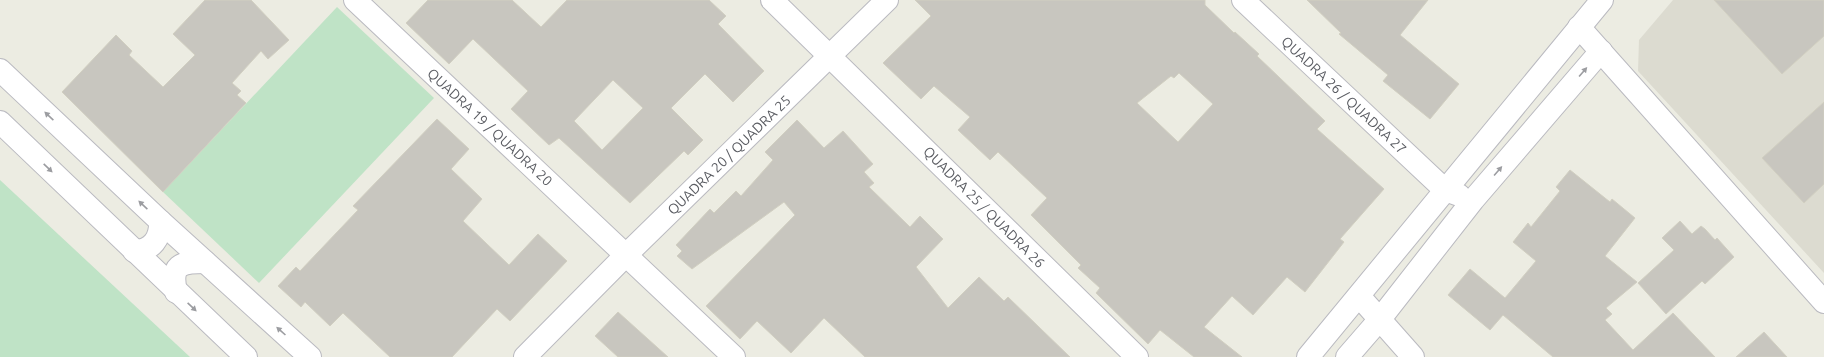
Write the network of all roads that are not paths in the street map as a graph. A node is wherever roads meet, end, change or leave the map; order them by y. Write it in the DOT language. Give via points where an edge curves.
graph roads {
  1 [pos="354,0"];
  2 [pos="772,0"];
  3 [pos="887,0"];
  4 [pos="1243,0"];
  5 [pos="1602,0"];
  6 [pos="1579,27"];
  7 [pos="1601,51"];
  8 [pos="831,56"];
  9 [pos="0,70"];
  10 [pos="0,122"];
  11 [pos="1445,190"];
  12 [pos="1473,200"];
  13 [pos="160,221"];
  14 [pos="134,251"];
  15 [pos="626,255"];
  16 [pos="205,262"];
  17 [pos="176,292"];
  18 [pos="1358,296"];
  19 [pos="1824,302"];
  20 [pos="1380,319"];
  21 [pos="246,357"];
  22 [pos="310,357"];
  23 [pos="525,357"];
  24 [pos="734,357"];
  25 [pos="1136,357"];
  26 [pos="1308,357"];
  27 [pos="1347,357"];
  28 [pos="1413,357"];
  1 -- 15 [label="street, QUADRA 19 / QUADRA 20"];
  2 -- 8 [label="street, QUADRA 25 / QUADRA 26"];
  3 -- 8 [label="street, QUADRA 20 / QUADRA 25"];
  4 -- 11 [label="street, QUADRA 26 / QUADRA 27"];
  5 -- 6 [label="street"];
  6 -- 7 [label="street"];
  6 -- 11 [label="street"];
  12 -- 7 [label="street, one-way"];
  7 -- 19 [label="street"];
  8 -- 15 [label="street, QUADRA 20 / QUADRA 25"];
  8 -- 25 [label="street, QUADRA 25 / QUADRA 26"];
  13 -- 9 [label="street, one-way"];
  10 -- 14 [label="street, one-way"];
  11 -- 12 [label="street"];
  11 -- 18 [label="street"];
  12 -- 20 [label="street"];
  13 -- 14 [label="street" via="159,234 154,244 144,250"];
  13 -- 16 [label="street"];
  14 -- 17 [label="street"];
  15 -- 23 [label="street, QUADRA 20 / QUADRA 25"];
  15 -- 24 [label="street, QUADRA 19 / QUADRA 20"];
  16 -- 17 [label="street" via="184,263 178,267 173,278"];
  22 -- 16 [label="street, one-way"];
  17 -- 21 [label="street, one-way"];
  18 -- 20 [label="street"];
  18 -- 26 [label="street"];
  20 -- 27 [label="street"];
  20 -- 28 [label="street"];
}
